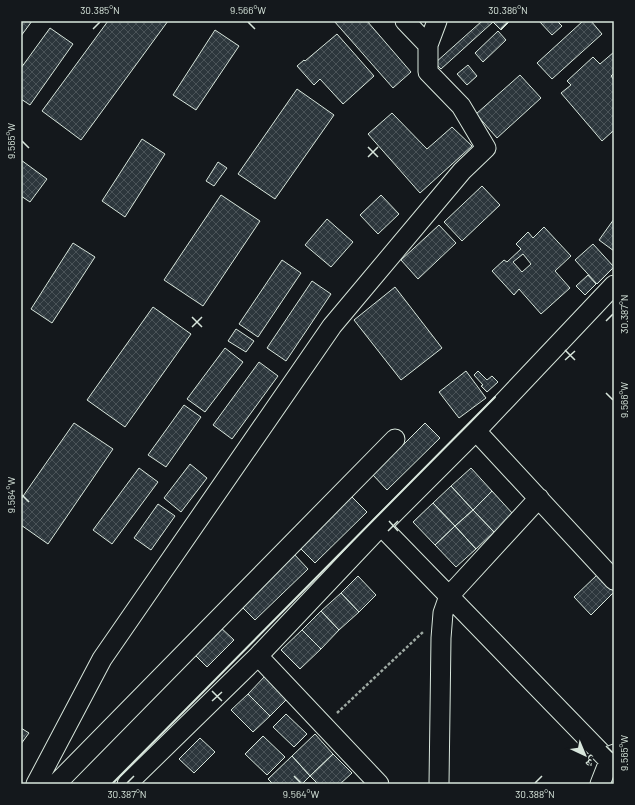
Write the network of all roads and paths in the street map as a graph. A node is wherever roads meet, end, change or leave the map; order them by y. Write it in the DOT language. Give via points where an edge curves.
graph roads {
  1 [pos="405,21"];
  2 [pos="437,21"];
  3 [pos="428,45"];
  4 [pos="614,285"];
  5 [pos="476,431"];
  6 [pos="395,439"];
  7 [pos="539,498"];
  8 [pos="381,526"];
  9 [pos="614,580"];
  10 [pos="446,605"];
  11 [pos="258,656"];
  12 [pos="324,726"];
  13 [pos="612,760"];
  14 [pos="36,784"];
  15 [pos="56,784"];
  16 [pos="127,784"];
  17 [pos="379,784"];
  18 [pos="439,784"];
  19 [pos="600,784"];
  1 -- 3 [label="street"];
  2 -- 3 [label="street"];
  3 -- 14 [label="street" via="428,72 461,106 486,148 462,171 332,326 102,659"];
  4 -- 5 [label="street"];
  5 -- 7 [label="street"];
  5 -- 8 [label="street"];
  6 -- 15 [label="street"];
  7 -- 9 [label="street"];
  7 -- 10 [label="street"];
  8 -- 10 [label="street"];
  8 -- 11 [label="street"];
  10 -- 12 [label="path"];
  10 -- 13 [label="street"];
  10 -- 18 [label="street" via="441,638"];
  11 -- 12 [label="street"];
  11 -- 16 [label="street"];
  12 -- 17 [label="street"];
  13 -- 19 [label="street"];
}
